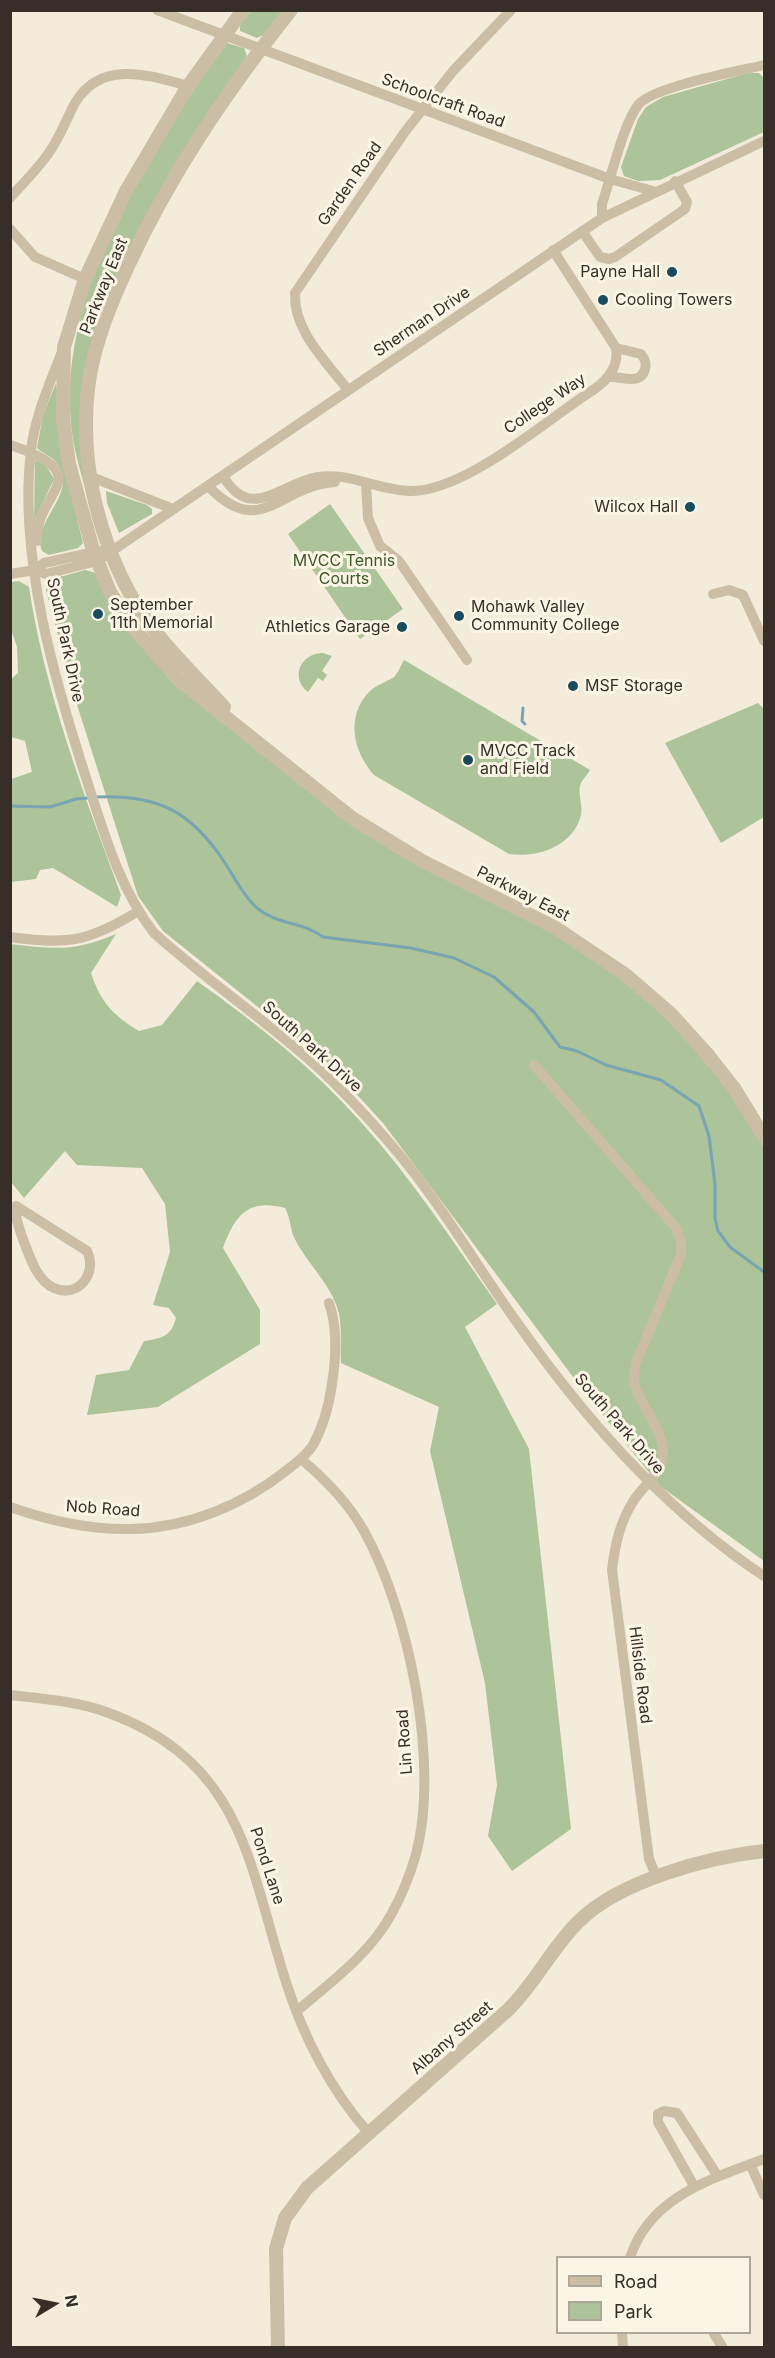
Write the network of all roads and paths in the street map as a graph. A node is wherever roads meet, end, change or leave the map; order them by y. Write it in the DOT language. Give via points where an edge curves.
graph roads {
  1 [pos="156,10"];
  2 [pos="243,10"];
  3 [pos="291,10"];
  4 [pos="511,10"];
  5 [pos="223,36"];
  6 [pos="261,48"];
  7 [pos="765,65"];
  8 [pos="188,86"];
  9 [pos="423,109"];
  10 [pos="765,141"];
  11 [pos="610,179"];
  12 [pos="675,181"];
  13 [pos="653,191"];
  14 [pos="10,198"];
  15 [pos="602,218"];
  16 [pos="10,229"];
  17 [pos="582,231"];
  18 [pos="553,250"];
  19 [pos="85,279"];
  20 [pos="64,347"];
  21 [pos="616,348"];
  22 [pos="609,377"];
  23 [pos="348,390"];
  24 [pos="10,445"];
  25 [pos="31,452"];
  26 [pos="89,476"];
  27 [pos="223,476"];
  28 [pos="363,483"];
  29 [pos="208,486"];
  30 [pos="173,509"];
  31 [pos="110,551"];
  32 [pos="95,556"];
  33 [pos="35,565"];
  34 [pos="10,574"];
  35 [pos="714,594"];
  36 [pos="765,641"];
  37 [pos="467,660"];
  38 [pos="231,719"];
  39 [pos="137,912"];
  40 [pos="10,937"];
  41 [pos="534,1065"];
  42 [pos="765,1137"];
  43 [pos="13,1202"];
  44 [pos="329,1303"];
  45 [pos="301,1459"];
  46 [pos="648,1482"];
  47 [pos="10,1507"];
  48 [pos="765,1576"];
  49 [pos="10,1695"];
  50 [pos="765,1851"];
  51 [pos="657,1878"];
  52 [pos="297,2011"];
  53 [pos="368,2132"];
  54 [pos="765,2159"];
  55 [pos="750,2164"];
  56 [pos="717,2175"];
  57 [pos="694,2186"];
  58 [pos="765,2195"];
  59 [pos="631,2256"];
  60 [pos="714,2334"];
  61 [pos="279,2348"];
  62 [pos="723,2348"];
  1 -- 5 [label="street, Schoolcraft Road"];
  2 -- 5 [label="street, Parkway East"];
  3 -- 6 [label="street, Parkway East"];
  4 -- 9 [label="street, Garden Road"];
  5 -- 6 [label="street, Schoolcraft Road"];
  5 -- 8 [label="street, Parkway East"];
  6 -- 9 [label="street, Schoolcraft Road"];
  6 -- 26 [label="street, Parkway East" via="175,175 110,307 88,383"];
  7 -- 11 [label="street" via="661,92 643,101 630,122"];
  8 -- 14 [label="street" via="127,72 99,80 76,101 48,155"];
  8 -- 19 [label="street, Parkway East" via="126,191"];
  9 -- 11 [label="street, Schoolcraft Road"];
  9 -- 23 [label="street, Garden Road" via="295,293 298,319"];
  10 -- 12 [label="street, Sherman Drive"];
  11 -- 13 [label="street, Schoolcraft Road"];
  11 -- 15 [label="street"];
  12 -- 13 [label="street, Sherman Drive"];
  12 -- 17 [label="street" via="687,202 685,209 615,257 600,257"];
  13 -- 15 [label="street, Sherman Drive"];
  15 -- 17 [label="street, Sherman Drive"];
  16 -- 19 [label="street" via="35,257"];
  17 -- 18 [label="street, Sherman Drive"];
  18 -- 21 [label="street"];
  18 -- 23 [label="street, Sherman Drive"];
  19 -- 20 [label="street, Parkway East"];
  20 -- 25 [label="street, Parkway East" via="40,408"];
  20 -- 32 [label="street, Parkway East" via="63,419 67,453"];
  21 -- 22 [label="street, College Way"];
  21 -- 22 [label="street" via="642,354 645,370 633,380"];
  22 -- 28 [label="street, College Way" via="454,482 409,491"];
  23 -- 27 [label="street, Sherman Drive"];
  24 -- 25 [label="street"];
  25 -- 33 [label="street, South Park Drive" via="29,501"];
  25 -- 33 [label="street" via="51,464 58,477 38,527"];
  26 -- 30 [label="street"];
  26 -- 31 [label="street, Parkway East"];
  27 -- 28 [label="street, College Way" via="232,492 249,499 315,478 347,477"];
  27 -- 29 [label="street, Sherman Drive"];
  28 -- 29 [label="street, College Way" via="324,484 249,511 230,506"];
  28 -- 37 [label="street" via="368,518 380,546 399,561"];
  29 -- 30 [label="street, Sherman Drive"];
  30 -- 31 [label="street, Sherman Drive"];
  31 -- 32 [label="street, Sherman Drive"];
  31 -- 38 [label="street, Parkway East" via="148,621"];
  32 -- 33 [label="street, Sherman Drive"];
  32 -- 38 [label="street, Parkway East" via="110,592 153,653 178,679"];
  33 -- 34 [label="street, Sherman Drive"];
  33 -- 39 [label="street, South Park Drive" via="56,676 74,741 117,870"];
  35 -- 36 [label="street" via="729,590 743,595"];
  38 -- 42 [label="street, Parkway East" via="305,783 386,841 556,928 626,975 671,1014 708,1055"];
  39 -- 40 [label="street" via="110,929 85,938 59,942"];
  39 -- 46 [label="street, South Park Drive" via="162,941 313,1063 365,1115 434,1201 557,1375"];
  41 -- 46 [label="street, Hillside Road" via="676,1228 681,1241 681,1254 636,1364 634,1380 664,1452 660,1467"];
  43 -- 43 [label="street" via="87,1251 92,1270 87,1279 66,1291 43,1280 31,1261"];
  44 -- 45 [label="street, Nob Road" via="335,1350 330,1396 316,1438"];
  45 -- 47 [label="street, Nob Road" via="242,1500 174,1524 132,1529 76,1526"];
  45 -- 52 [label="street, Lin Road" via="354,1516 386,1578 413,1678 422,1749 422,1801 416,1853 391,1916 357,1957"];
  46 -- 48 [label="street, South Park Drive" via="685,1516"];
  46 -- 51 [label="street, Hillside Road" via="621,1524 612,1569 649,1859"];
  49 -- 52 [label="street, Pond Lane" via="67,1701 108,1712 163,1740 206,1778 226,1806 249,1854"];
  50 -- 51 [label="street, Albany Street" via="704,1860"];
  51 -- 53 [label="street, Albany Street" via="596,1907 577,1923 510,2009"];
  52 -- 53 [label="street, Pond Lane" via="322,2064"];
  53 -- 61 [label="street, Albany Street" via="306,2188 281,2226 276,2249"];
  54 -- 55 [label="street"];
  55 -- 56 [label="street"];
  55 -- 58 [label="street"];
  56 -- 57 [label="street"];
  56 -- 57 [label="street" via="677,2114 664,2111 658,2114 658,2122"];
  57 -- 59 [label="street" via="651,2219"];
  60 -- 62 [label="street"];
}
